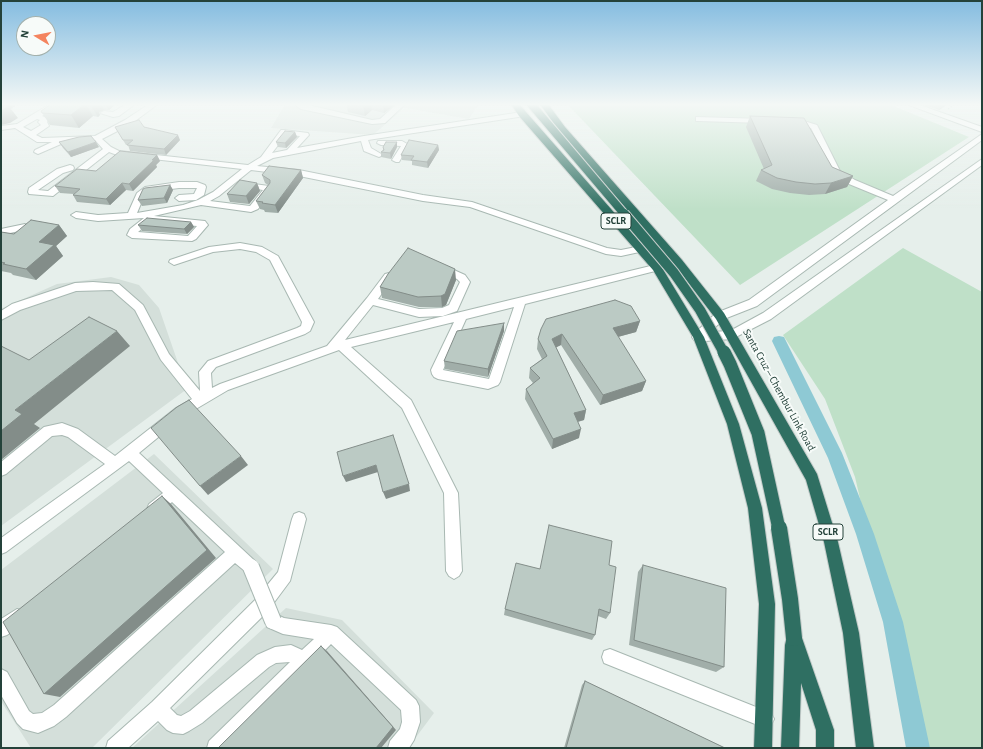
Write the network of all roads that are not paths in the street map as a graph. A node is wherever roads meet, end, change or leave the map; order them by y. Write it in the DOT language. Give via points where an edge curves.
graph roads {
  1 [pos="38,139"];
  2 [pos="64,139"];
  3 [pos="98,139"];
  4 [pos="278,139"];
  5 [pos="302,139"];
  6 [pos="376,139"];
  7 [pos="544,139"];
  8 [pos="561,139"];
  9 [pos="570,139"];
  10 [pos="820,139"];
  11 [pos="978,139"];
  12 [pos="364,141"];
  13 [pos="108,149"];
  14 [pos="38,152"];
  15 [pos="290,152"];
  16 [pos="379,155"];
  17 [pos="264,159"];
  18 [pos="396,160"];
  19 [pos="982,161"];
  20 [pos="250,167"];
  21 [pos="70,168"];
  22 [pos="232,188"];
  23 [pos="202,190"];
  24 [pos="179,198"];
  25 [pos="894,200"];
  26 [pos="201,202"];
  27 [pos="220,205"];
  28 [pos="76,215"];
  29 [pos="131,216"];
  30 [pos="149,217"];
  31 [pos="25,227"];
  32 [pos="1,232"];
  33 [pos="641,249"];
  34 [pos="174,262"];
  35 [pos="678,262"];
  36 [pos="432,264"];
  37 [pos="396,267"];
  38 [pos="657,268"];
  39 [pos="371,301"];
  40 [pos="521,301"];
  41 [pos="419,313"];
  42 [pos="1,316"];
  43 [pos="462,316"];
  44 [pos="720,316"];
  45 [pos="513,324"];
  46 [pos="498,326"];
  47 [pos="412,328"];
  48 [pos="468,332"];
  49 [pos="453,335"];
  50 [pos="732,335"];
  51 [pos="698,337"];
  52 [pos="337,347"];
  53 [pos="204,399"];
  54 [pos="130,453"];
  55 [pos="114,463"];
  56 [pos="1,470"];
  57 [pos="173,494"];
  58 [pos="143,517"];
  59 [pos="299,519"];
  60 [pos="1,547"];
  61 [pos="235,553"];
  62 [pos="454,571"];
  63 [pos="30,607"];
  64 [pos="1,629"];
  65 [pos="331,633"];
  66 [pos="794,638"];
  67 [pos="610,657"];
  68 [pos="304,661"];
  69 [pos="1,678"];
  70 [pos="158,708"];
  71 [pos="765,719"];
  72 [pos="115,748"];
  73 [pos="216,748"];
  74 [pos="397,748"];
  75 [pos="763,748"];
  76 [pos="790,748"];
  77 [pos="825,748"];
  78 [pos="865,748"];
  1 -- 2 [label="street"];
  2 -- 14 [label="street"];
  3 -- 13 [label="street"];
  4 -- 17 [label="street"];
  5 -- 15 [label="street"];
  6 -- 12 [label="street"];
  7 -- 33 [label="highway, SCLR"];
  8 -- 66 [label="highway, bridge" via="674,273 700,310 730,364 758,433 777,516"];
  9 -- 35 [label="highway, Santa Cruz – Chembur Link Road / SCLR"];
  10 -- 25 [label="street" via="837,172 852,182"];
  11 -- 25 [label="street"];
  12 -- 15 [label="street"];
  12 -- 16 [label="street" via="367,149"];
  12 -- 18 [label="street" via="404,144"];
  13 -- 20 [label="street" via="117,153"];
  13 -- 21 [label="street" via="50,194 32,192 60,170"];
  15 -- 17 [label="street"];
  17 -- 20 [label="street"];
  19 -- 50 [label="street" via="767,316"];
  20 -- 22 [label="street"];
  20 -- 33 [label="street" via="299,173 423,198 472,205 606,251 621,253"];
  22 -- 23 [label="street"];
  22 -- 26 [label="street"];
  22 -- 27 [label="street"];
  22 -- 27 [label="street" via="268,190 251,209"];
  23 -- 24 [label="street" via="196,197"];
  23 -- 29 [label="street" via="202,187 197,185 149,188 141,193"];
  25 -- 44 [label="street" via="754,303"];
  26 -- 27 [label="street"];
  26 -- 30 [label="street"];
  28 -- 29 [label="street" via="98,218"];
  29 -- 30 [label="street"];
  30 -- 30 [label="street" via="132,235 188,239 194,237 203,225"];
  31 -- 32 [label="street"];
  33 -- 38 [label="highway, SCLR"];
  34 -- 53 [label="street" via="212,249 240,246 259,249 274,258 308,322 306,328 301,331 212,364 205,372"];
  35 -- 38 [label="street"];
  35 -- 44 [label="highway, Santa Cruz – Chembur Link Road / SCLR"];
  36 -- 41 [label="street" via="461,277 465,282 453,308 443,312"];
  37 -- 39 [label="street"];
  38 -- 40 [label="street"];
  38 -- 51 [label="highway, SCLR"];
  39 -- 41 [label="street"];
  39 -- 52 [label="street"];
  40 -- 43 [label="street"];
  40 -- 45 [label="street"];
  41 -- 47 [label="street"];
  42 -- 53 [label="street" via="16,307 75,287 115,287 139,308 165,357"];
  43 -- 47 [label="street"];
  43 -- 49 [label="street"];
  44 -- 50 [label="highway, Santa Cruz – Chembur Link Road / SCLR"];
  44 -- 51 [label="street"];
  45 -- 46 [label="street"];
  45 -- 49 [label="street" via="494,382 488,384 438,374 437,370"];
  47 -- 52 [label="street"];
  48 -- 49 [label="street"];
  50 -- 51 [label="street"];
  50 -- 78 [label="highway, Santa Cruz – Chembur Link Road / SCLR" via="812,478 831,542 851,633"];
  51 -- 71 [label="highway, SCLR" via="734,424 755,508 767,604"];
  52 -- 53 [label="street" via="224,387"];
  52 -- 62 [label="street" via="407,404 451,493"];
  53 -- 54 [label="street" via="180,412"];
  54 -- 55 [label="street"];
  54 -- 57 [label="street"];
  55 -- 56 [label="street" via="74,433 62,429 48,431"];
  55 -- 60 [label="street"];
  57 -- 58 [label="street"];
  57 -- 61 [label="street"];
  59 -- 70 [label="street" via="285,576 261,606"];
  61 -- 65 [label="street, bridge" via="251,567 273,621 283,626"];
  61 -- 69 [label="street" via="48,720 38,724 30,723 22,717"];
  63 -- 64 [label="street"];
  65 -- 68 [label="street"];
  65 -- 74 [label="street" via="410,706 411,722 408,734"];
  66 -- 76 [label="highway"];
  66 -- 77 [label="highway" via="825,730"];
  67 -- 71 [label="street"];
  68 -- 70 [label="street" via="291,653 275,655 263,661 183,725 173,724"];
  68 -- 73 [label="street"];
  70 -- 72 [label="street"];
  71 -- 75 [label="highway, SCLR"];
}
